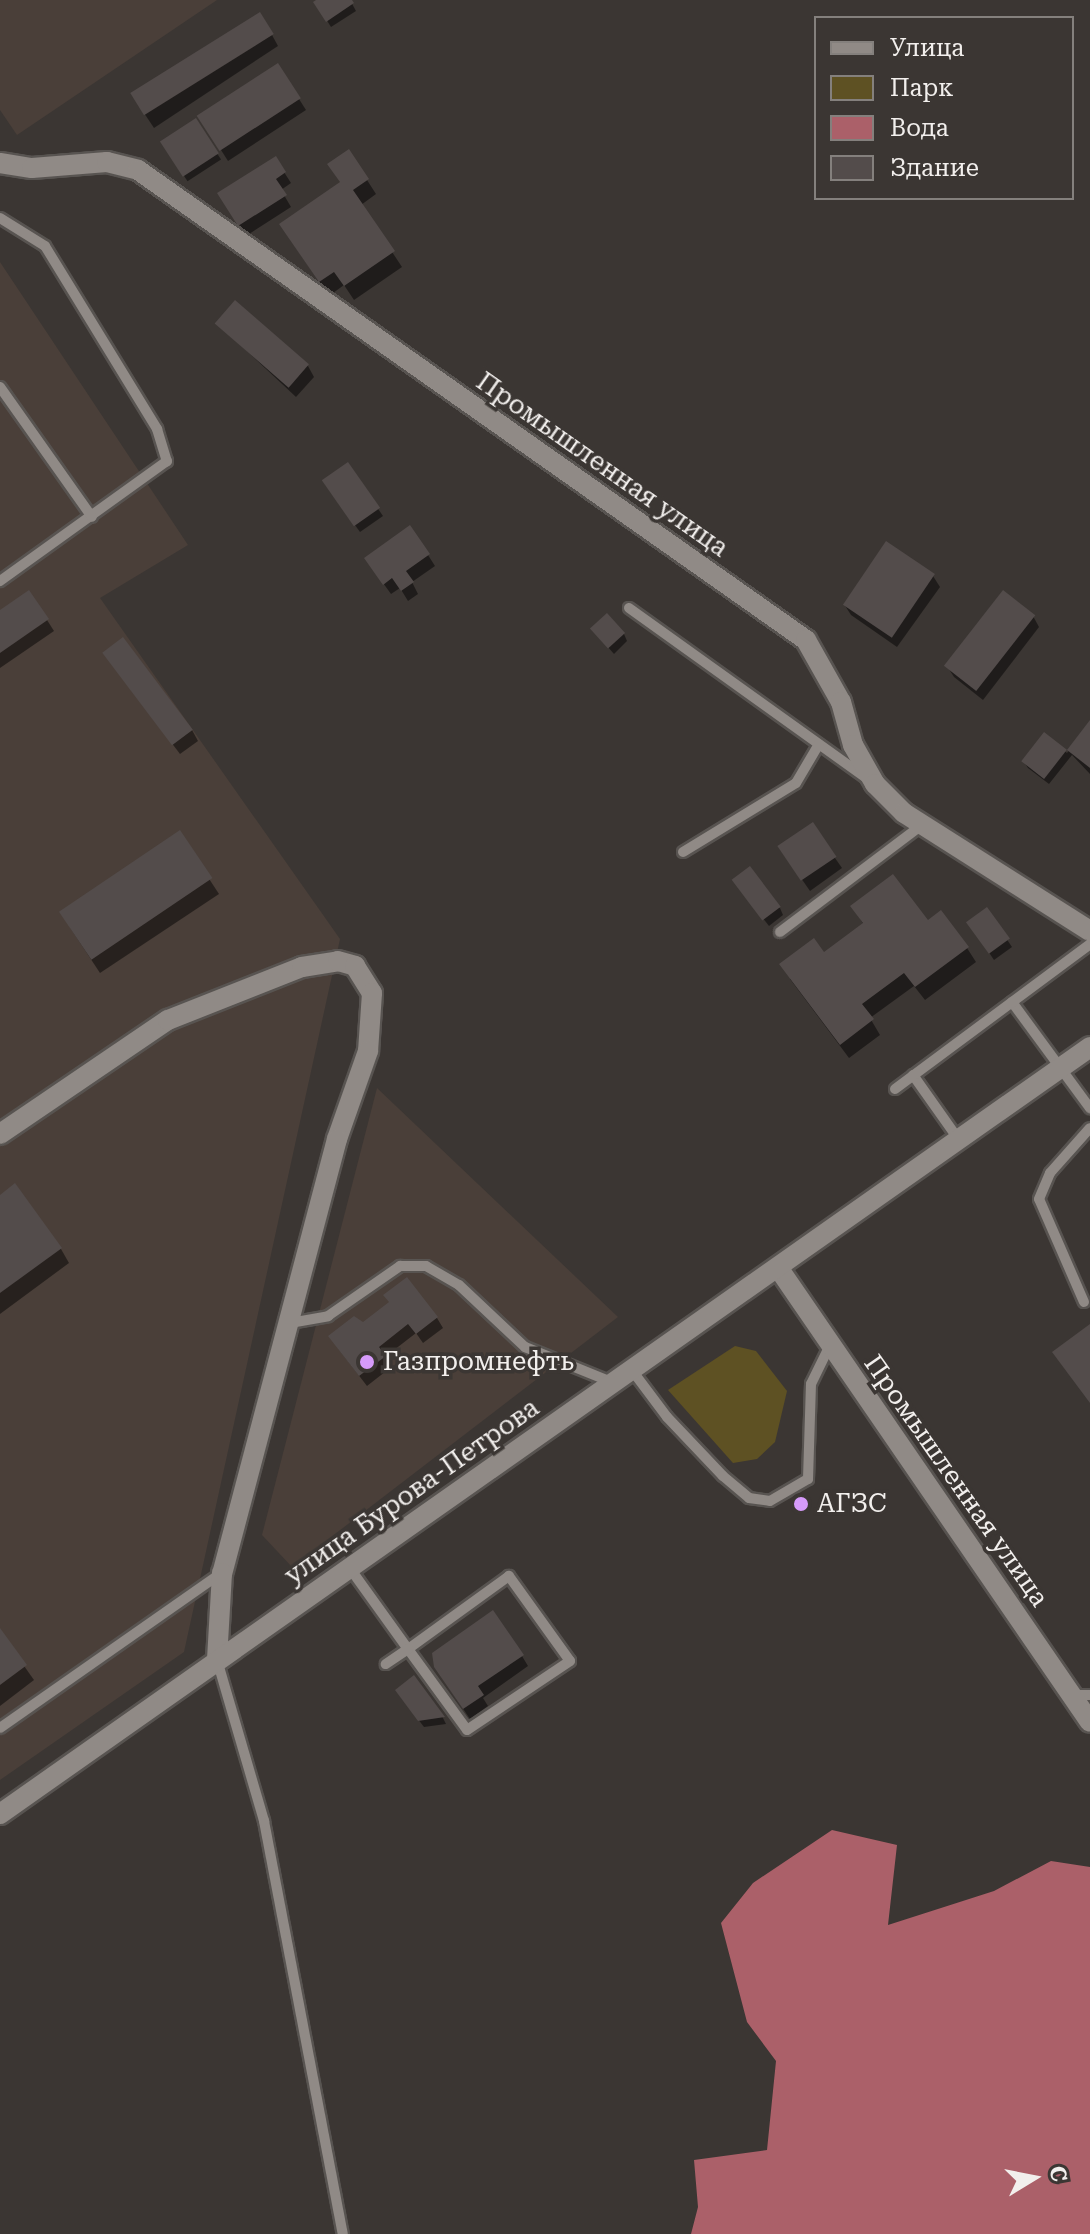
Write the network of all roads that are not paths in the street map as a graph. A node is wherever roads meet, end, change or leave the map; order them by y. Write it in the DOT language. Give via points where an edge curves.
graph roads {
  1 [pos="0,163"];
  2 [pos="0,218"];
  3 [pos="0,387"];
  4 [pos="92,517"];
  5 [pos="0,581"];
  6 [pos="629,608"];
  7 [pos="819,744"];
  8 [pos="875,784"];
  9 [pos="922,825"];
  10 [pos="683,852"];
  11 [pos="1090,931"];
  12 [pos="780,932"];
  13 [pos="1090,944"];
  14 [pos="1012,1002"];
  15 [pos="1090,1047"];
  16 [pos="1062,1067"];
  17 [pos="913,1075"];
  18 [pos="895,1089"];
  19 [pos="1090,1108"];
  20 [pos="1090,1128"];
  21 [pos="0,1134"];
  22 [pos="959,1140"];
  23 [pos="779,1269"];
  24 [pos="1084,1302"];
  25 [pos="290,1323"];
  26 [pos="830,1345"];
  27 [pos="631,1369"];
  28 [pos="613,1383"];
  29 [pos="349,1567"];
  30 [pos="222,1573"];
  31 [pos="408,1649"];
  32 [pos="217,1660"];
  33 [pos="386,1664"];
  34 [pos="1082,1695"];
  35 [pos="1090,1722"];
  36 [pos="0,1728"];
  37 [pos="0,1814"];
  38 [pos="343,2234"];
  1 -- 8 [label="street, Промышленная улица" via="32,168 107,162 138,170 806,640 841,702 853,745"];
  2 -- 4 [label="lane" via="45,246 157,429 167,461"];
  3 -- 4 [label="lane"];
  4 -- 5 [label="lane"];
  6 -- 7 [label="lane"];
  7 -- 8 [label="lane"];
  7 -- 10 [label="lane" via="796,783"];
  8 -- 9 [label="street, Промышленная улица"];
  9 -- 11 [label="street, Промышленная улица"];
  9 -- 12 [label="lane"];
  13 -- 14 [label="lane"];
  14 -- 16 [label="lane"];
  14 -- 17 [label="lane"];
  15 -- 16 [label="street, улица Бурова-Петрова"];
  16 -- 19 [label="lane"];
  16 -- 22 [label="street, улица Бурова-Петрова"];
  17 -- 18 [label="lane"];
  17 -- 22 [label="lane"];
  20 -- 24 [label="lane" via="1050,1173 1039,1199"];
  21 -- 25 [label="street" via="168,1020 302,967 338,961 355,966 372,993 368,1051 337,1139"];
  22 -- 23 [label="street, улица Бурова-Петрова"];
  23 -- 26 [label="street, Промышленная улица"];
  23 -- 27 [label="street, улица Бурова-Петрова"];
  25 -- 28 [label="lane" via="328,1316 400,1266 426,1266 459,1285 525,1347"];
  25 -- 30 [label="street"];
  26 -- 27 [label="lane" via="811,1384 808,1479 770,1501 749,1498 723,1476"];
  26 -- 34 [label="street, Промышленная улица"];
  27 -- 28 [label="street, улица Бурова-Петрова"];
  28 -- 29 [label="street, улица Бурова-Петрова"];
  29 -- 31 [label="lane"];
  29 -- 32 [label="street, улица Бурова-Петрова"];
  30 -- 32 [label="street"];
  30 -- 36 [label="lane"];
  31 -- 31 [label="lane" via="467,1730 570,1661 509,1576"];
  31 -- 33 [label="lane"];
  32 -- 37 [label="street, улица Бурова-Петрова"];
  32 -- 38 [label="lane" via="264,1821"];
  34 -- 35 [label="street, Промышленная улица"];
}
